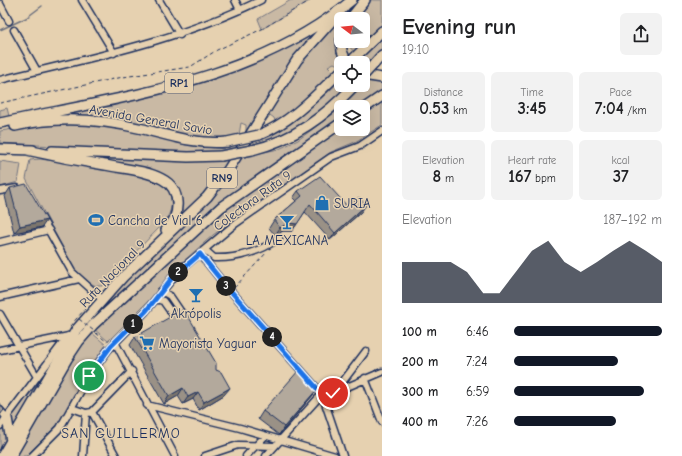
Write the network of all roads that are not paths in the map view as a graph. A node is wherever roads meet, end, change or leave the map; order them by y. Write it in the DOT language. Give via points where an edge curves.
graph roads {
  1 [pos="82,0"];
  2 [pos="159,0"];
  3 [pos="235,0"];
  4 [pos="261,0"];
  5 [pos="352,0"];
  6 [pos="365,0"];
  7 [pos="0,4"];
  8 [pos="345,6"];
  9 [pos="240,10"];
  10 [pos="356,12"];
  11 [pos="9,21"];
  12 [pos="14,30"];
  13 [pos="382,31"];
  14 [pos="180,35"];
  15 [pos="114,53"];
  16 [pos="382,55"];
  17 [pos="356,56"];
  18 [pos="370,68"];
  19 [pos="37,71"];
  20 [pos="370,77"];
  21 [pos="334,78"];
  22 [pos="382,78"];
  23 [pos="0,80"];
  24 [pos="348,92"];
  25 [pos="381,98"];
  26 [pos="370,105"];
  27 [pos="0,123"];
  28 [pos="334,128"];
  29 [pos="0,129"];
  30 [pos="382,131"];
  31 [pos="0,149"];
  32 [pos="27,150"];
  33 [pos="24,186"];
  34 [pos="0,191"];
  35 [pos="38,211"];
  36 [pos="49,230"];
  37 [pos="280,238"];
  38 [pos="0,242"];
  39 [pos="202,252"];
  40 [pos="123,277"];
  41 [pos="79,279"];
  42 [pos="162,292"];
  43 [pos="0,297"];
  44 [pos="156,299"];
  45 [pos="103,300"];
  46 [pos="0,314"];
  47 [pos="173,316"];
  48 [pos="189,326"];
  49 [pos="72,327"];
  50 [pos="69,336"];
  51 [pos="115,342"];
  52 [pos="19,346"];
  53 [pos="0,350"];
  54 [pos="366,351"];
  55 [pos="132,371"];
  56 [pos="382,372"];
  57 [pos="37,377"];
  58 [pos="365,378"];
  59 [pos="322,394"];
  60 [pos="147,405"];
  61 [pos="72,408"];
  62 [pos="0,410"];
  63 [pos="92,412"];
  64 [pos="86,413"];
  65 [pos="6,418"];
  66 [pos="382,422"];
  67 [pos="0,426"];
  68 [pos="265,436"];
  69 [pos="11,441"];
  70 [pos="281,441"];
  71 [pos="257,444"];
  72 [pos="275,446"];
  73 [pos="2,456"];
  74 [pos="11,456"];
  75 [pos="32,456"];
  76 [pos="83,456"];
  77 [pos="116,456"];
  78 [pos="175,456"];
  79 [pos="205,456"];
  80 [pos="246,456"];
  81 [pos="266,456"];
  82 [pos="335,456"];
  83 [pos="343,456"];
  1 -- 15 [label="street"];
  2 -- 14 [label="street"];
  3 -- 9 [label="street"];
  4 -- 9 [label="street"];
  5 -- 8 [label="highway, RN9"];
  6 -- 10 [label="highway"];
  7 -- 11 [label="street"];
  8 -- 27 [label="highway, RP1" via="280,46 210,75 76,108"];
  8 -- 40 [label="highway, Ruta Nacional 9 / RN9" via="298,60 219,182 193,212"];
  9 -- 14 [label="street"];
  12 -- 19 [label="street"];
  13 -- 17 [label="highway"];
  14 -- 15 [label="street"];
  15 -- 19 [label="street"];
  16 -- 18 [label="highway, bridge"];
  19 -- 23 [label="street"];
  20 -- 22 [label="highway"];
  21 -- 29 [label="highway, Avenida General Savio, bridge" via="276,127 259,135 227,142 209,143 181,139 97,121 52,121"];
  24 -- 32 [label="highway, bridge" via="334,107 312,124 282,140 252,150 221,156 188,157"];
  25 -- 26 [label="highway"];
  28 -- 74 [label="highway, Ruta Nacional 9 / RN9" via="221,207 93,325 67,359"];
  30 -- 39 [label="street, Colectora Ruta 9" via="360,146 331,157 236,224"];
  31 -- 32 [label="highway"];
  32 -- 40 [label="highway" via="140,172 162,179 171,186 178,206 173,223 136,260"];
  33 -- 34 [label="street"];
  35 -- 36 [label="street"];
  36 -- 38 [label="street"];
  36 -- 41 [label="street" via="69,267"];
  37 -- 39 [label="street" via="267,247 235,256 214,258"];
  39 -- 42 [label="street, Colectora Ruta 9" via="180,270"];
  39 -- 59 [label="street" via="231,291"];
  40 -- 45 [label="highway, Ruta Nacional 9 / RN9"];
  41 -- 43 [label="street"];
  41 -- 45 [label="street"];
  42 -- 44 [label="street, Colectora Ruta 9"];
  42 -- 48 [label="street" via="170,296 180,308"];
  44 -- 47 [label="street" via="163,301"];
  44 -- 51 [label="street, Colectora Ruta 9"];
  45 -- 49 [label="highway, Ruta Nacional 9 / RN9"];
  46 -- 52 [label="street"];
  49 -- 50 [label="street"];
  49 -- 69 [label="highway, Ruta Nacional 9 / RN9"];
  50 -- 52 [label="street"];
  50 -- 57 [label="street"];
  51 -- 55 [label="street"];
  51 -- 61 [label="street, Colectora Ruta 9" via="96,365"];
  52 -- 53 [label="street"];
  52 -- 57 [label="street"];
  54 -- 59 [label="street" via="344,380"];
  55 -- 60 [label="street"];
  55 -- 63 [label="street"];
  56 -- 58 [label="street"];
  57 -- 65 [label="street"];
  58 -- 59 [label="street" via="333,393"];
  58 -- 66 [label="street"];
  59 -- 70 [label="street"];
  59 -- 83 [label="street"];
  60 -- 68 [label="street"];
  60 -- 78 [label="street"];
  61 -- 64 [label="street"];
  61 -- 75 [label="street, Colectora Ruta 9" via="60,428"];
  62 -- 65 [label="street"];
  63 -- 64 [label="street"];
  63 -- 77 [label="street"];
  64 -- 76 [label="street"];
  65 -- 67 [label="street"];
  65 -- 69 [label="highway"];
  68 -- 70 [label="street"];
  68 -- 71 [label="street"];
  69 -- 73 [label="highway, Ruta Nacional 9 / RN9"];
  70 -- 72 [label="street"];
  70 -- 82 [label="street"];
  71 -- 72 [label="street"];
  71 -- 79 [label="street" via="238,445"];
  71 -- 80 [label="street"];
  72 -- 81 [label="street"];
}
